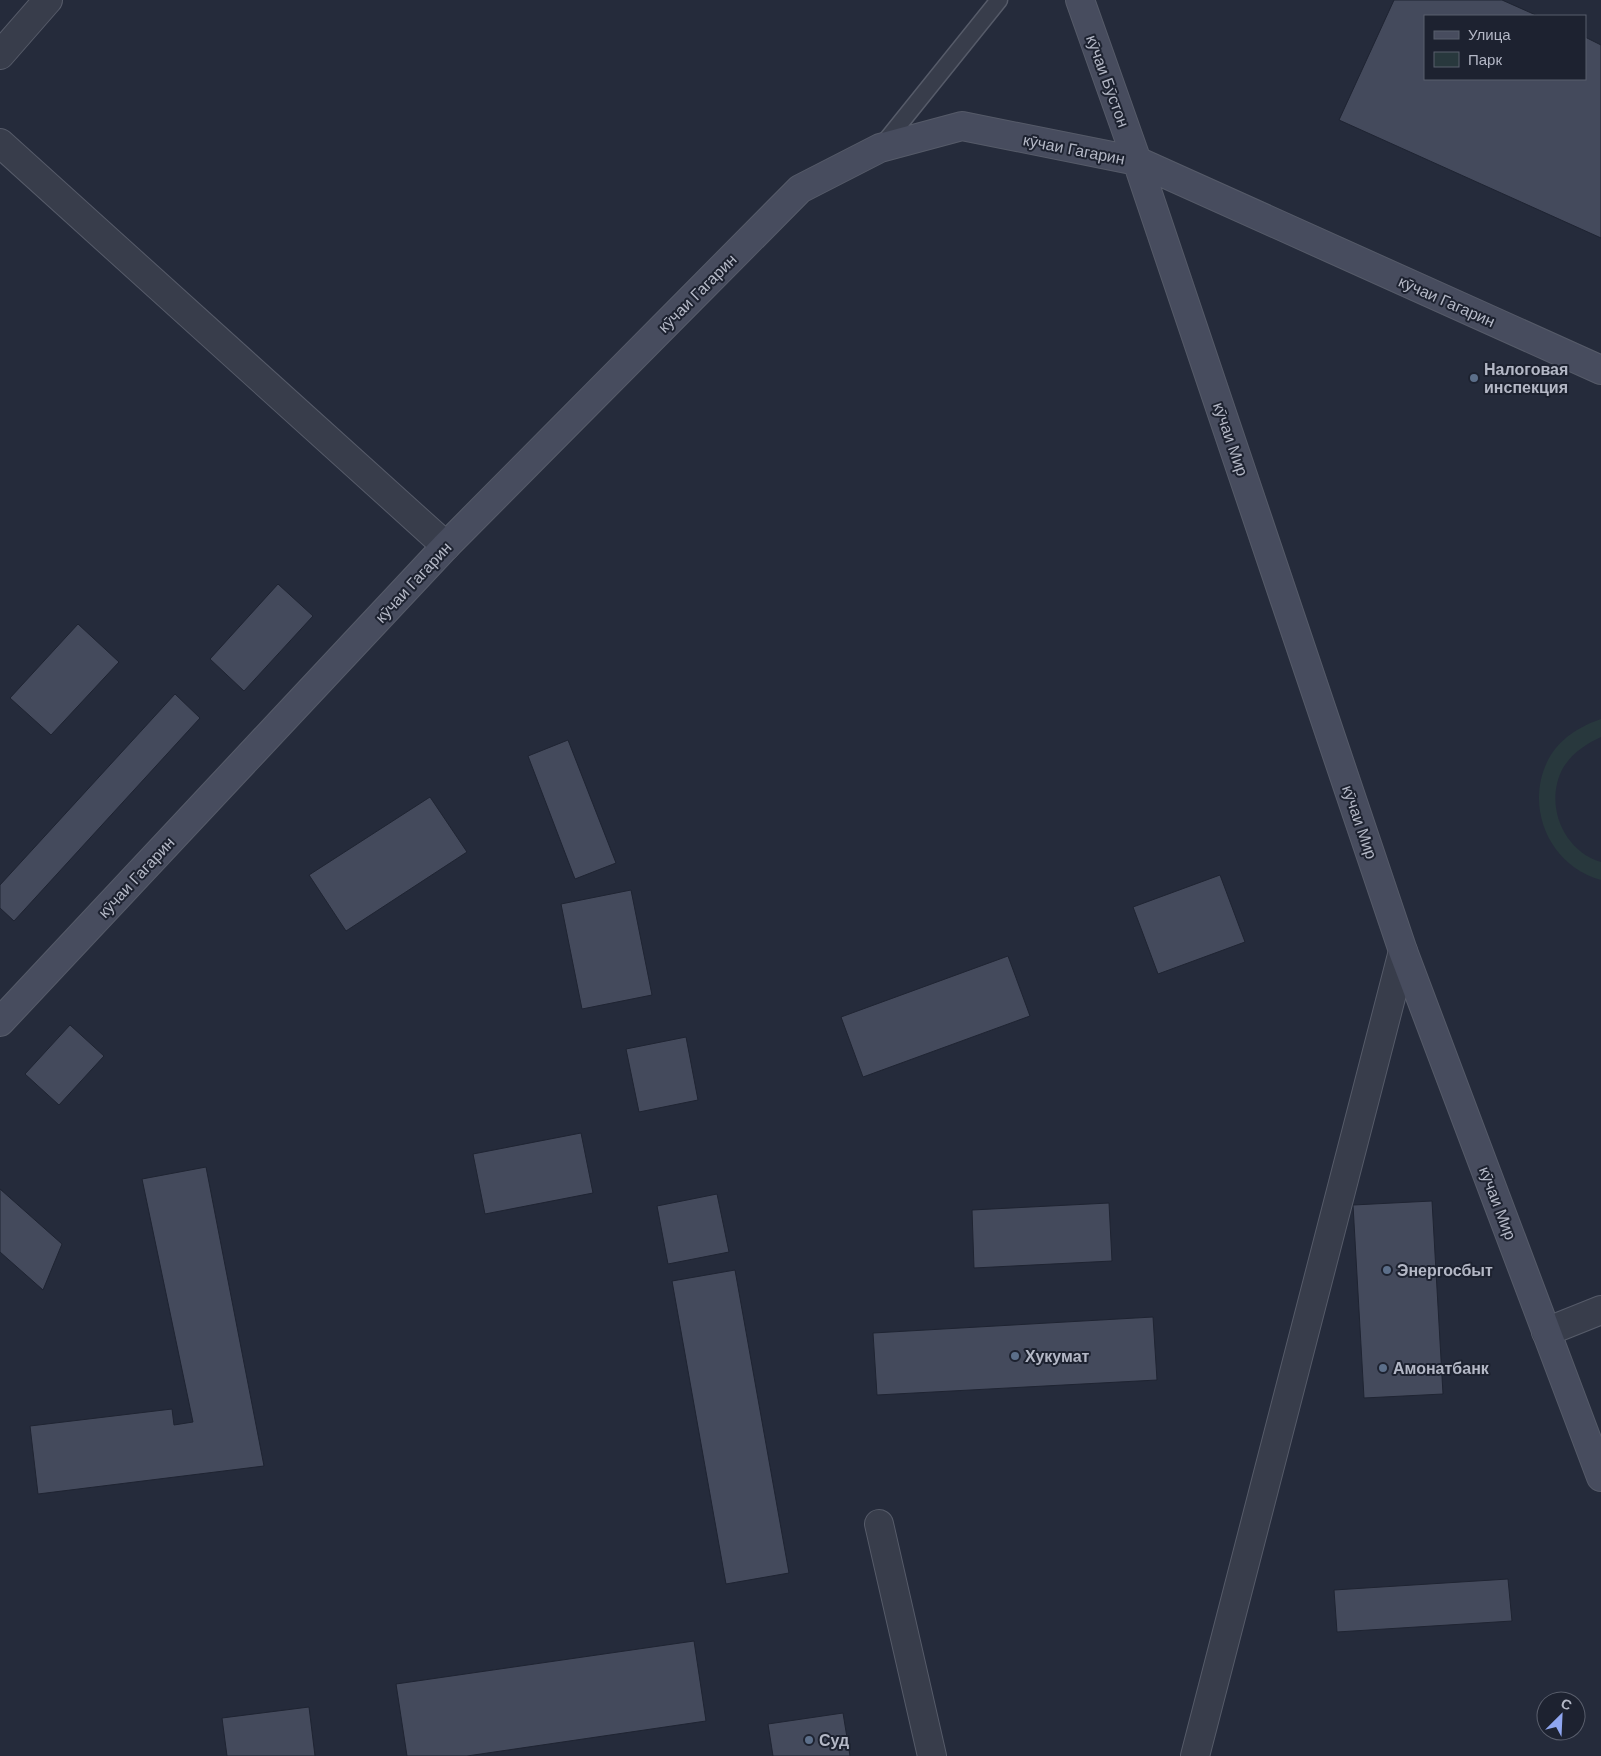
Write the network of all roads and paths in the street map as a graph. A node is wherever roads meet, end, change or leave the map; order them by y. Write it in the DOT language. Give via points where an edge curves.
graph roads {
  1 [pos="48,0"];
  2 [pos="999,0"];
  3 [pos="1080,0"];
  4 [pos="0,54"];
  5 [pos="0,143"];
  6 [pos="880,148"];
  7 [pos="1137,162"];
  8 [pos="1601,370"];
  9 [pos="446,546"];
  10 [pos="1403,951"];
  11 [pos="0,1022"];
  12 [pos="1601,1310"];
  13 [pos="1546,1332"];
  14 [pos="1601,1477"];
  15 [pos="878,1524"];
  16 [pos="932,1756"];
  17 [pos="1195,1756"];
  1 -- 4 [label="street"];
  2 -- 6 [label="lane"];
  3 -- 7 [label="main road, кӯчаи Бӯстон"];
  5 -- 9 [label="street"];
  6 -- 7 [label="main road, кӯчаи Гагарин" via="962,126"];
  6 -- 9 [label="main road, кӯчаи Гагарин" via="800,189"];
  7 -- 8 [label="main road, кӯчаи Гагарин"];
  7 -- 10 [label="main road, кӯчаи Мир"];
  9 -- 11 [label="main road, кӯчаи Гагарин"];
  10 -- 13 [label="main road, кӯчаи Мир"];
  10 -- 17 [label="street"];
  12 -- 13 [label="street"];
  13 -- 14 [label="main road, кӯчаи Мир"];
  15 -- 16 [label="street"];
}
